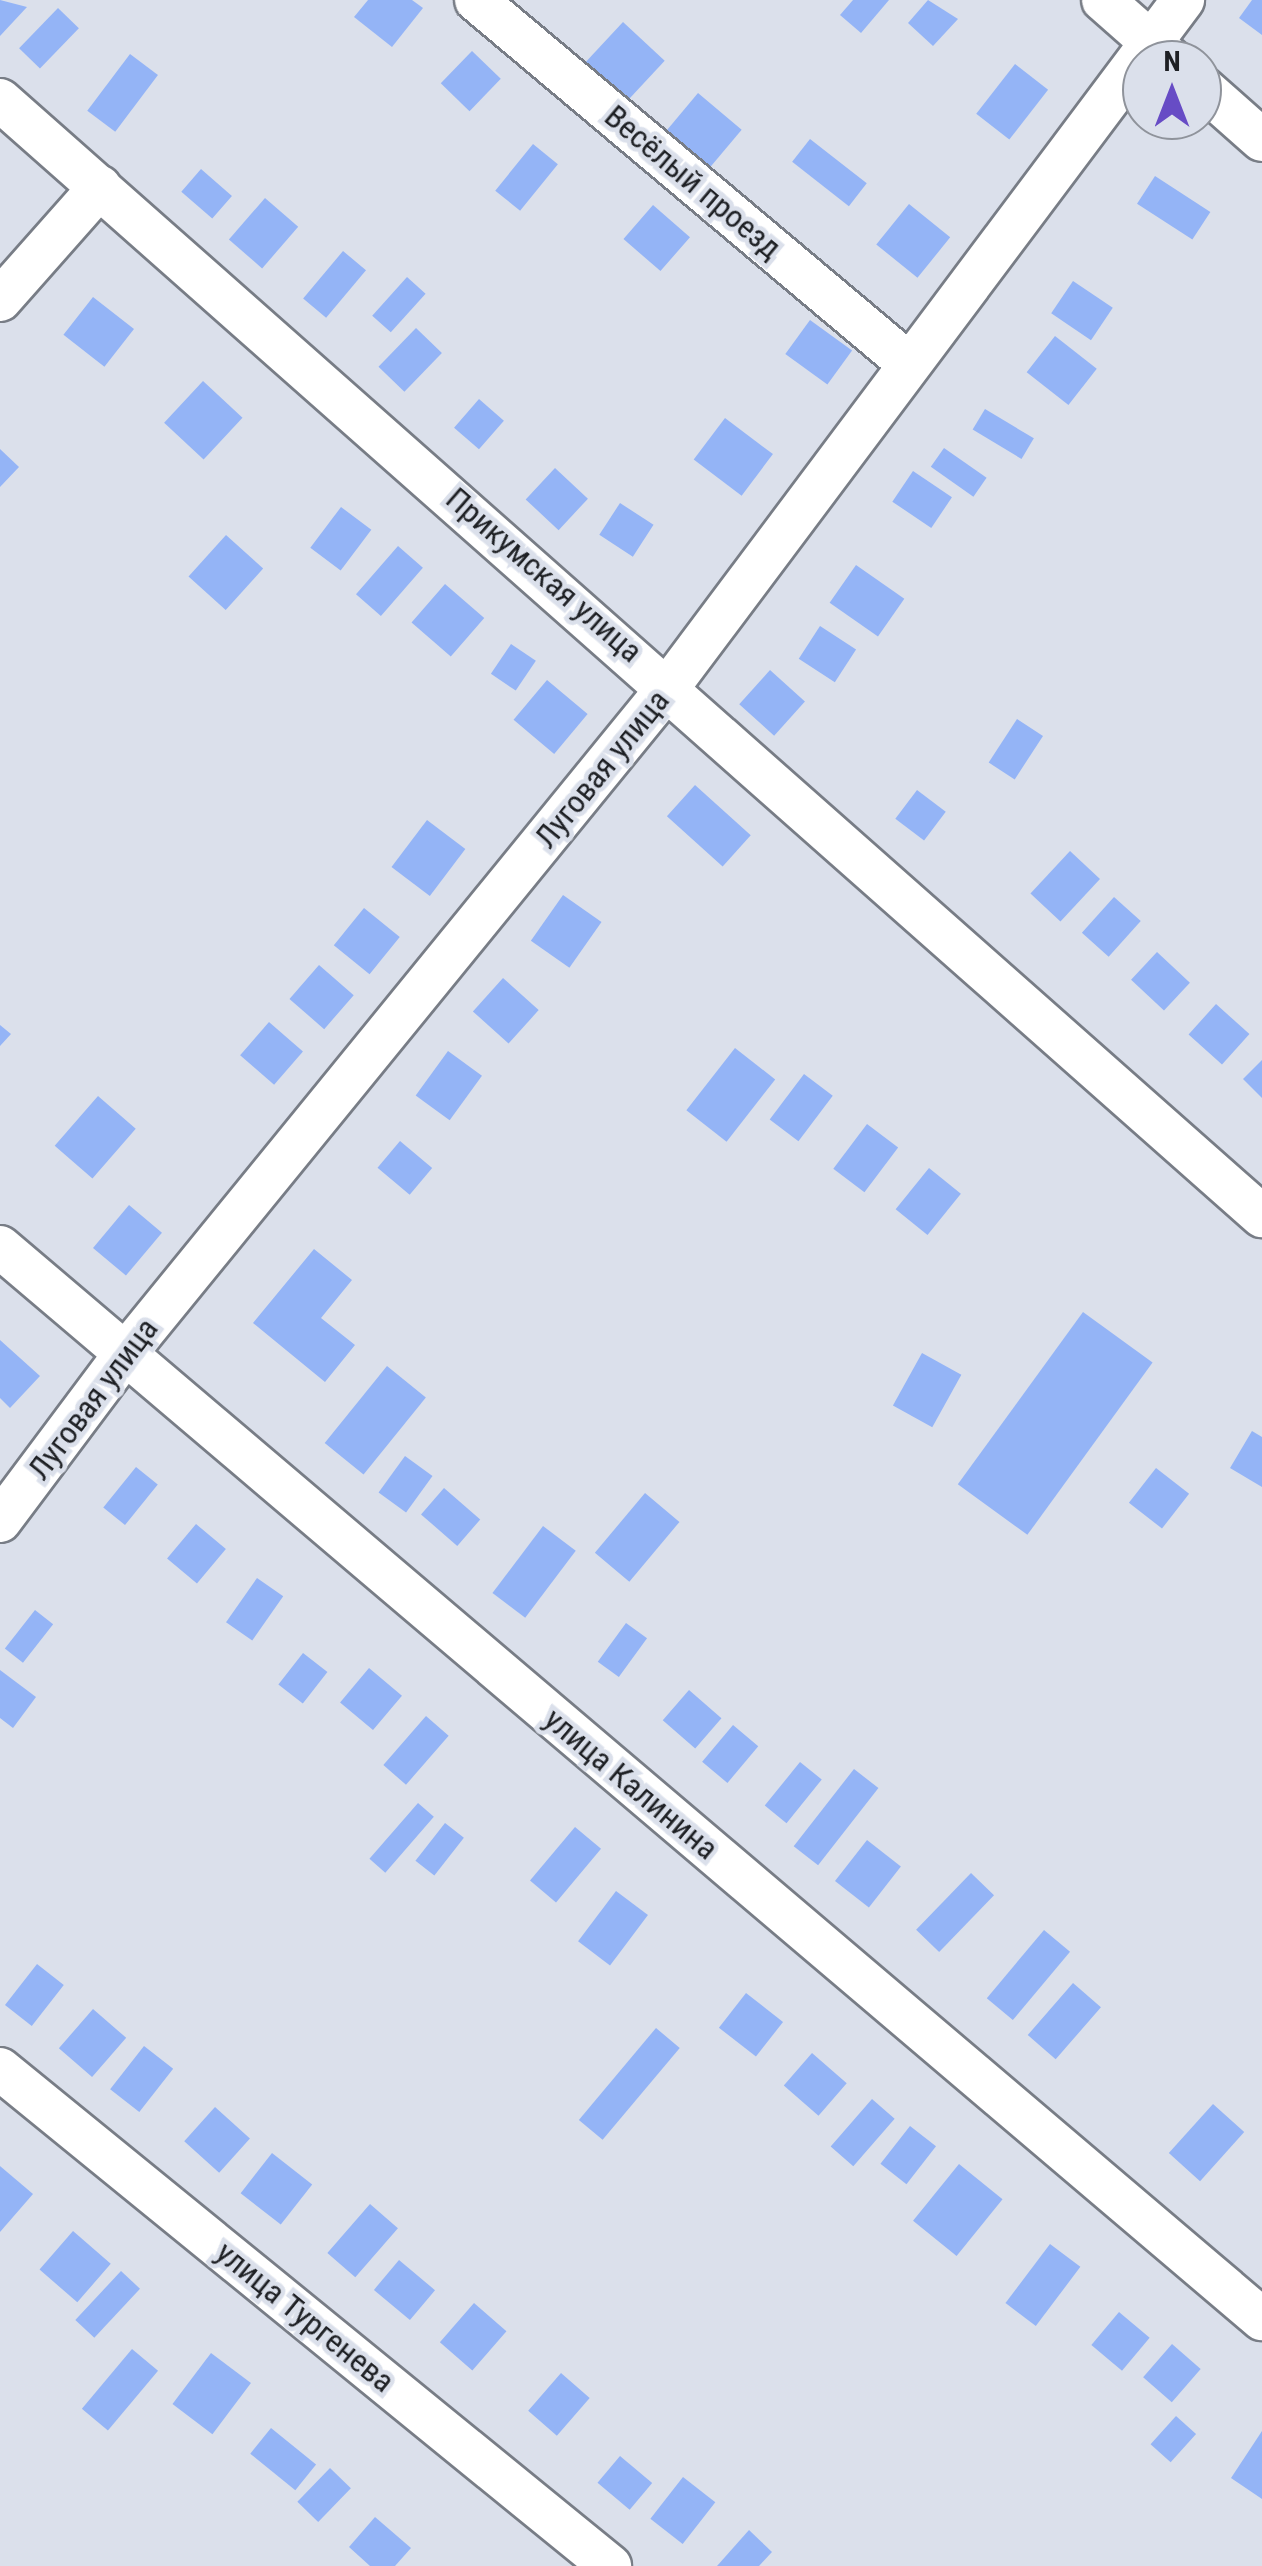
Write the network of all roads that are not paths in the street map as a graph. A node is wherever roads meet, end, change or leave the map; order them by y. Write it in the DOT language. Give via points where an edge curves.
graph roads {
  1 [pos="476,0"];
  2 [pos="1103,0"];
  3 [pos="1183,0"];
  4 [pos="1148,40"];
  5 [pos="1166,40"];
  6 [pos="1122,99"];
  7 [pos="0,100"];
  8 [pos="1222,105"];
  9 [pos="1262,140"];
  10 [pos="100,187"];
  11 [pos="0,300"];
  12 [pos="909,364"];
  13 [pos="670,685"];
  14 [pos="1262,1216"];
  15 [pos="0,1248"];
  16 [pos="124,1354"];
  17 [pos="0,1521"];
  18 [pos="0,2069"];
  19 [pos="1262,2319"];
  20 [pos="610,2566"];
  1 -- 12 [label="street, Весёлый проезд"];
  2 -- 4 [label="street"];
  3 -- 5 [label="street, Луговая улица"];
  6 -- 12 [label="street, Луговая улица"];
  7 -- 10 [label="street, Прикумская улица"];
  8 -- 9 [label="street"];
  10 -- 11 [label="street"];
  10 -- 13 [label="street, Прикумская улица"];
  12 -- 13 [label="street, Луговая улица"];
  13 -- 14 [label="street, Прикумская улица"];
  13 -- 16 [label="street, Луговая улица"];
  15 -- 16 [label="street, улица Калинина"];
  16 -- 17 [label="street, Луговая улица"];
  16 -- 19 [label="street, улица Калинина"];
  18 -- 20 [label="street, улица Тургенева"];
}
